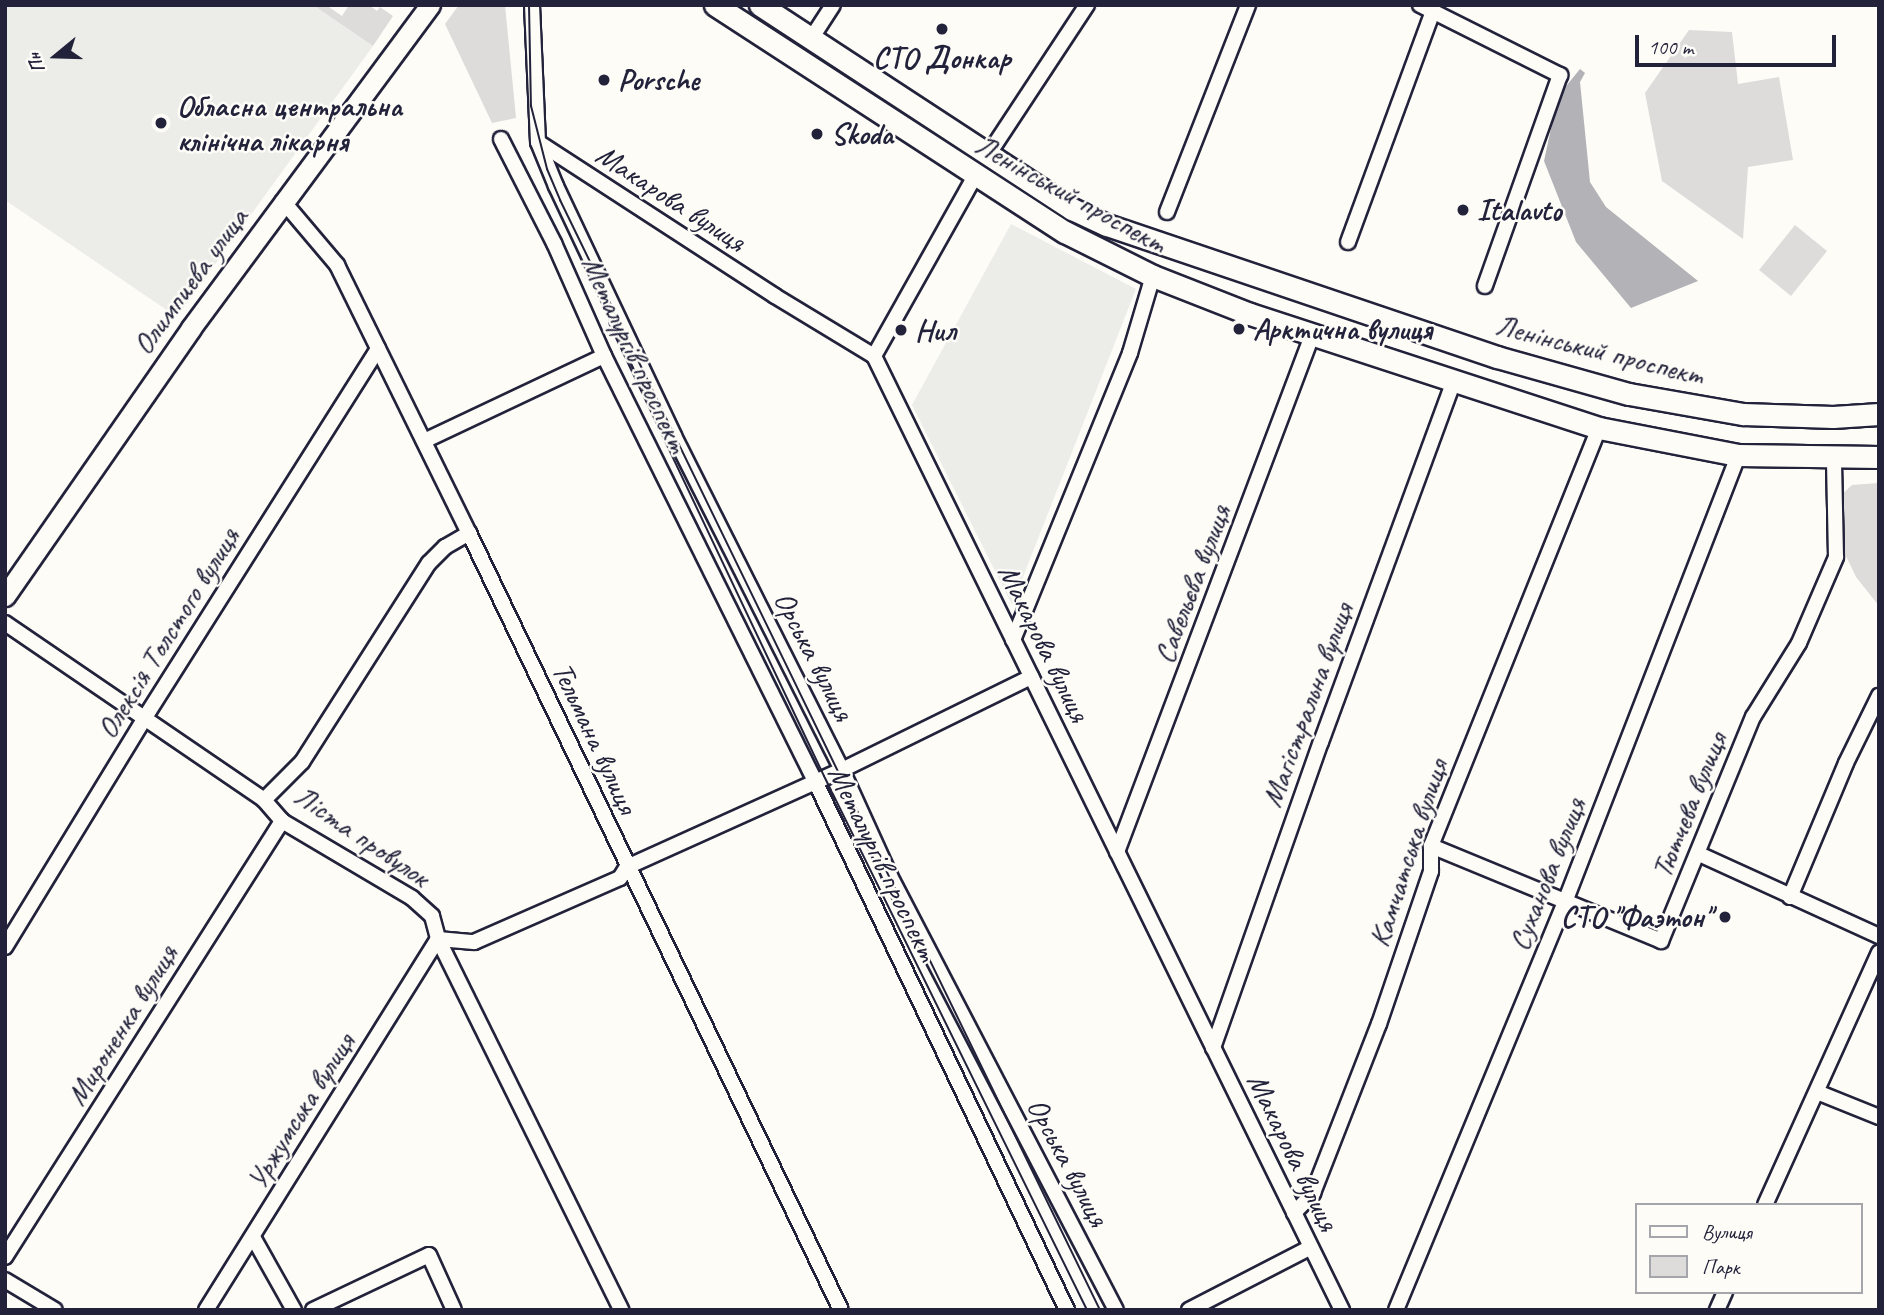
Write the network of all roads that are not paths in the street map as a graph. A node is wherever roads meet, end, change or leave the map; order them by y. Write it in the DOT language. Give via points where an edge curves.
graph roads {
  1 [pos="430,5"];
  2 [pos="532,5"];
  3 [pos="715,5"];
  4 [pos="760,5"];
  5 [pos="833,5"];
  6 [pos="1087,5"];
  7 [pos="1248,5"];
  8 [pos="1427,8"];
  9 [pos="811,39"];
  10 [pos="501,139"];
  11 [pos="538,142"];
  12 [pos="988,155"];
  13 [pos="975,176"];
  14 [pos="283,201"];
  15 [pos="1167,212"];
  16 [pos="1348,242"];
  17 [pos="1153,276"];
  18 [pos="1485,286"];
  19 [pos="1312,333"];
  20 [pos="378,349"];
  21 [pos="604,356"];
  22 [pos="874,356"];
  23 [pos="1497,357"];
  24 [pos="1527,366"];
  25 [pos="1454,381"];
  26 [pos="1476,388"];
  27 [pos="1520,402"];
  28 [pos="1879,414"];
  29 [pos="1599,428"];
  30 [pos="424,441"];
  31 [pos="1738,455"];
  32 [pos="1879,457"];
  33 [pos="1833,458"];
  34 [pos="469,533"];
  35 [pos="5,596"];
  36 [pos="5,623"];
  37 [pos="1013,640"];
  38 [pos="1031,677"];
  39 [pos="1879,696"];
  40 [pos="144,719"];
  41 [pos="842,770"];
  42 [pos="815,781"];
  43 [pos="264,800"];
  44 [pos="282,821"];
  45 [pos="1432,846"];
  46 [pos="1117,852"];
  47 [pos="1699,854"];
  48 [pos="627,867"];
  49 [pos="1790,897"];
  50 [pos="1565,902"];
  51 [pos="1879,936"];
  52 [pos="438,939"];
  53 [pos="5,947"];
  54 [pos="1879,953"];
  55 [pos="1213,1048"];
  56 [pos="1817,1092"];
  57 [pos="1879,1117"];
  58 [pos="1766,1203"];
  59 [pos="1294,1213"];
  60 [pos="253,1237"];
  61 [pos="1311,1247"];
  62 [pos="5,1257"];
  63 [pos="5,1280"];
  64 [pos="1724,1294"];
  65 [pos="55,1310"];
  66 [pos="206,1310"];
  67 [pos="294,1310"];
  68 [pos="313,1310"];
  69 [pos="454,1310"];
  70 [pos="621,1310"];
  71 [pos="841,1310"];
  72 [pos="1067,1310"];
  73 [pos="1116,1310"];
  74 [pos="1189,1310"];
  75 [pos="1342,1310"];
  76 [pos="1396,1310"];
  77 [pos="1717,1310"];
  1 -- 14 [label="main road, Олимпиева улица"];
  2 -- 11 [label="street, Орська вулиця"];
  3 -- 13 [label="main road, Ленінський проспект"];
  4 -- 9 [label="main road, Ленінський проспект"];
  5 -- 9 [label="street"];
  6 -- 12 [label="street"];
  7 -- 15 [label="street"];
  8 -- 16 [label="street"];
  8 -- 18 [label="street" via="1560,75"];
  9 -- 12 [label="main road, Ленінський проспект"];
  10 -- 21 [label="street, Металургів проспект"];
  11 -- 22 [label="street, Макарова вулиця"];
  11 -- 41 [label="street, Орська вулиця" via="674,436"];
  12 -- 23 [label="main road, Ленінський проспект" via="1072,209 1107,225"];
  13 -- 17 [label="main road, Ленінський проспект" via="1065,232"];
  13 -- 22 [label="street"];
  14 -- 20 [label="street, Тельмана вулиця" via="337,265"];
  14 -- 35 [label="main road, Олимпиева улица"];
  17 -- 19 [label="main road, Ленінський проспект"];
  17 -- 37 [label="street" via="1130,352"];
  19 -- 25 [label="main road, Ленінський проспект"];
  19 -- 46 [label="street, Савельєва вулиця"];
  20 -- 30 [label="street, Тельмана вулиця"];
  20 -- 40 [label="street, Олексія Толстого вулиця"];
  21 -- 30 [label="street"];
  21 -- 42 [label="street, Металургів проспект"];
  22 -- 37 [label="street, Макарова вулиця"];
  23 -- 24 [label="main road, Ленінський проспект"];
  23 -- 26 [label="main road" via="1505,369 1500,387"];
  24 -- 27 [label="main road" via="1514,372 1508,389"];
  24 -- 28 [label="main road, Ленінський проспект" via="1629,394 1743,414"];
  25 -- 26 [label="main road, Ленінський проспект"];
  25 -- 55 [label="street, Магістральна вулиця"];
  26 -- 27 [label="main road, Ленінський проспект"];
  27 -- 29 [label="main road, Ленінський проспект"];
  29 -- 31 [label="main road, Ленінський проспект"];
  29 -- 45 [label="street, Камчатська вулиця"];
  30 -- 34 [label="street, Тельмана вулиця"];
  31 -- 33 [label="main road, Ленінський проспект"];
  31 -- 50 [label="street, Суханова вулиця"];
  32 -- 33 [label="main road, Ленінський проспект"];
  33 -- 47 [label="street, Тютчева вулиця" via="1836,557 1799,643 1753,717"];
  34 -- 43 [label="street" via="429,563 302,762"];
  34 -- 48 [label="street, Тельмана вулиця"];
  36 -- 40 [label="street, Ліста провулок"];
  37 -- 38 [label="street, Макарова вулиця"];
  38 -- 41 [label="street"];
  38 -- 46 [label="street, Макарова вулиця"];
  39 -- 49 [label="street"];
  40 -- 43 [label="street, Ліста провулок"];
  40 -- 53 [label="street, Олексія Толстого вулиця"];
  41 -- 42 [label="street"];
  41 -- 73 [label="street, Орська вулиця" via="890,876"];
  42 -- 48 [label="street"];
  42 -- 72 [label="street, Металургів проспект"];
  43 -- 44 [label="street, Ліста провулок"];
  44 -- 52 [label="street, Ліста провулок" via="412,898 432,916"];
  44 -- 62 [label="street, Мироненка вулиця"];
  45 -- 50 [label="street, Тютчева вулиця"];
  45 -- 59 [label="street, Камчатська вулиця" via="1431,871 1379,1024 1312,1193"];
  46 -- 55 [label="street, Макарова вулиця"];
  47 -- 49 [label="street"];
  47 -- 50 [label="street, Тютчева вулиця" via="1661,941"];
  48 -- 52 [label="street" via="620,878 474,942"];
  48 -- 71 [label="street, Тельмана вулиця"];
  49 -- 51 [label="street"];
  50 -- 76 [label="street, Суханова вулиця"];
  52 -- 60 [label="street, Уржумська вулиця"];
  52 -- 70 [label="street, Ліста провулок"];
  54 -- 56 [label="street"];
  55 -- 59 [label="street, Макарова вулиця"];
  56 -- 57 [label="street"];
  56 -- 58 [label="street"];
  59 -- 61 [label="street, Макарова вулиця"];
  60 -- 66 [label="street, Уржумська вулиця"];
  60 -- 67 [label="street"];
  61 -- 74 [label="street"];
  61 -- 75 [label="street, Макарова вулиця"];
  63 -- 65 [label="street"];
  64 -- 77 [label="street"];
  68 -- 69 [label="street" via="429,1255"];
}
